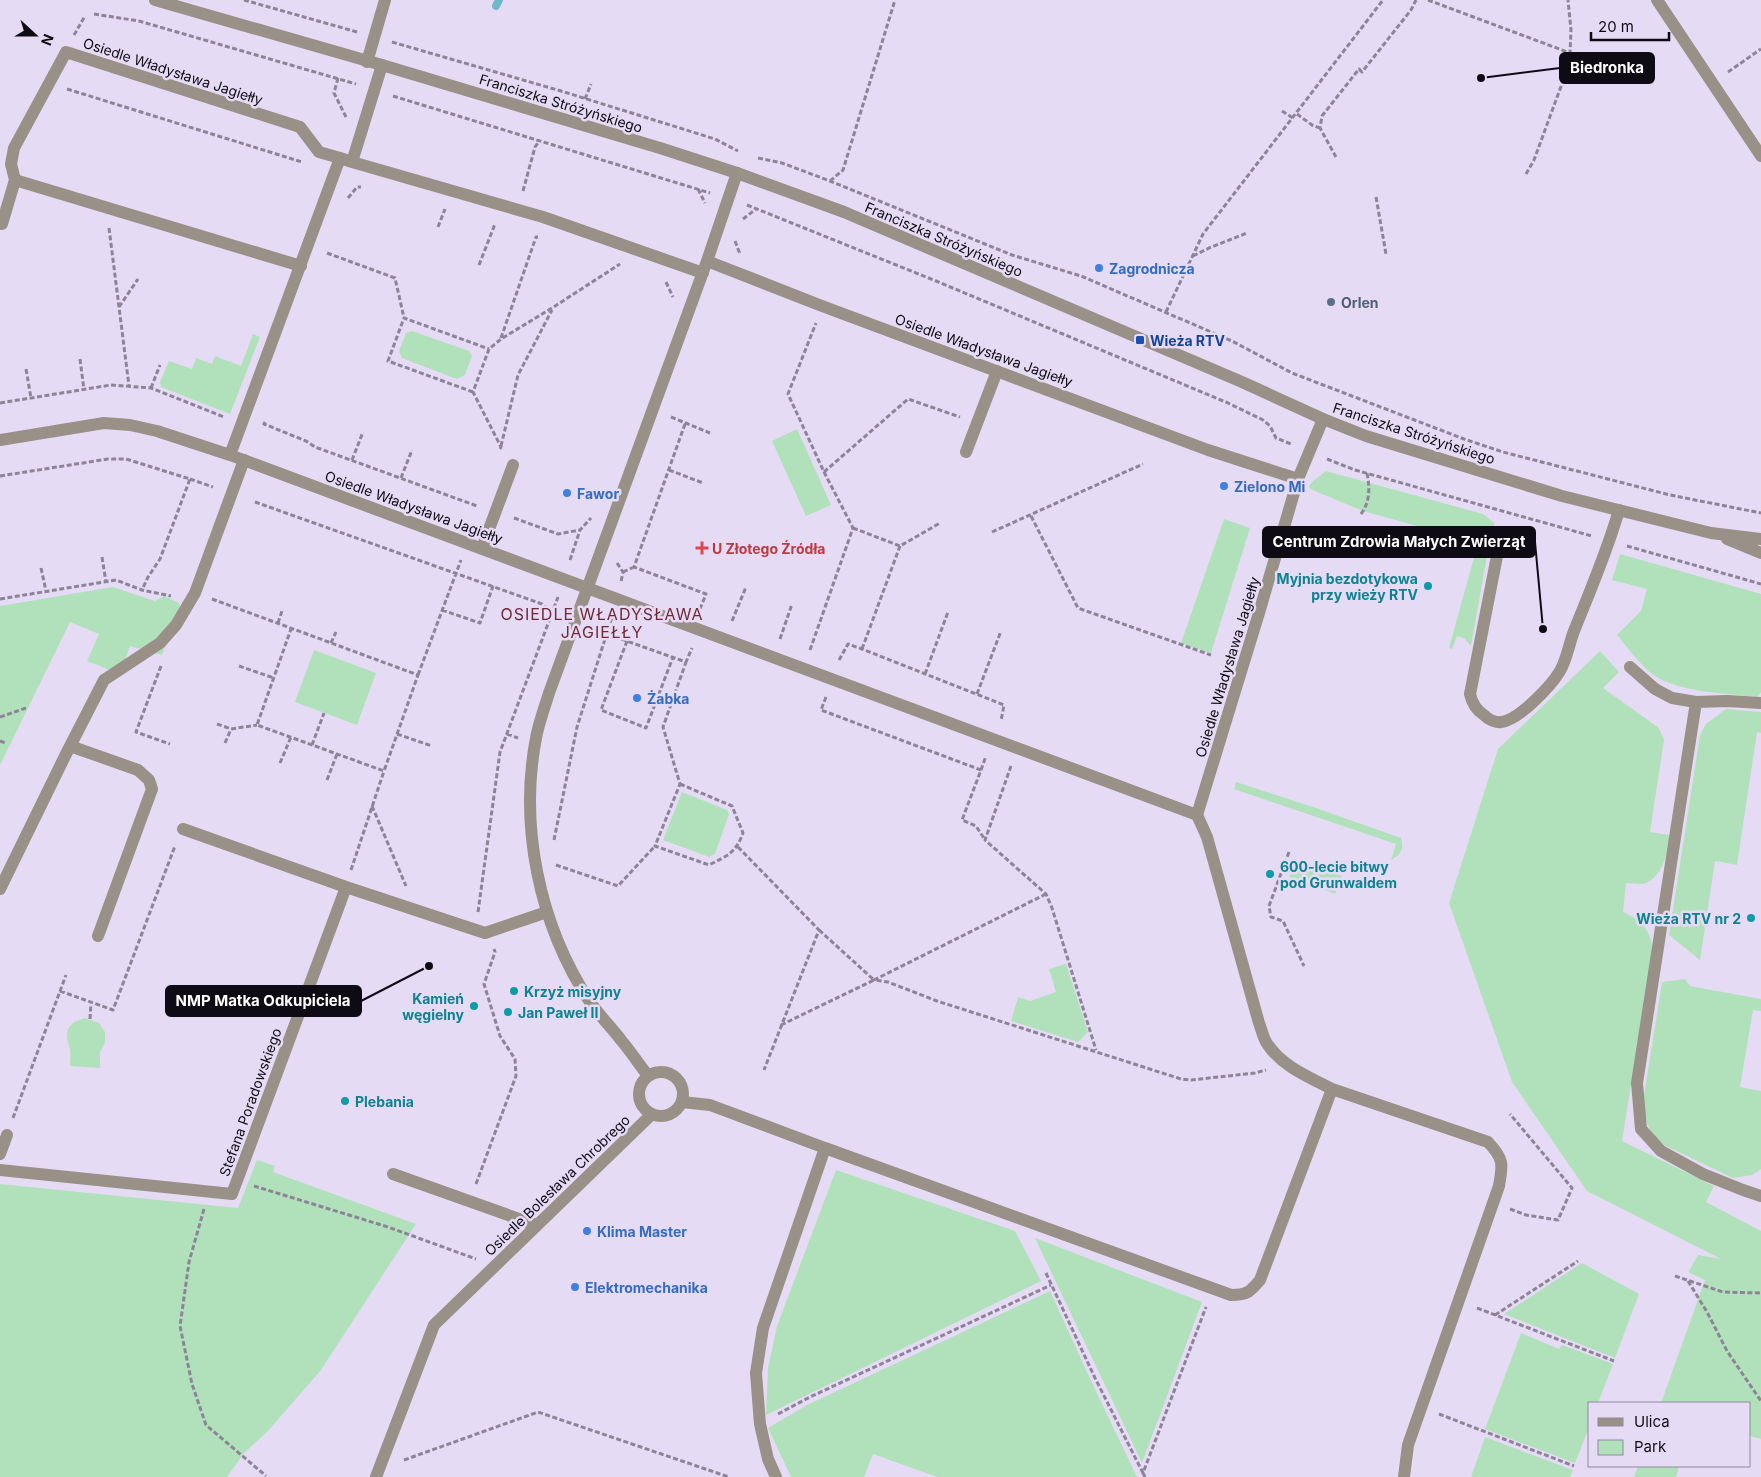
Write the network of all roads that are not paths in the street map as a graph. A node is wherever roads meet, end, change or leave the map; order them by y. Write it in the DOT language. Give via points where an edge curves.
graph roads {
  1 [pos="155,0"];
  2 [pos="385,0"];
  3 [pos="1657,0"];
  4 [pos="170,2"];
  5 [pos="368,62"];
  6 [pos="382,65"];
  7 [pos="1761,156"];
  8 [pos="346,160"];
  9 [pos="737,173"];
  10 [pos="15,180"];
  11 [pos="2,224"];
  12 [pos="301,266"];
  13 [pos="705,267"];
  14 [pos="996,371"];
  15 [pos="1323,419"];
  16 [pos="0,440"];
  17 [pos="966,452"];
  18 [pos="230,455"];
  19 [pos="244,460"];
  20 [pos="512,465"];
  21 [pos="1298,479"];
  22 [pos="1619,510"];
  23 [pos="1711,533"];
  24 [pos="1761,539"];
  25 [pos="482,548"];
  26 [pos="1498,551"];
  27 [pos="1761,553"];
  28 [pos="588,587"];
  29 [pos="1630,666"];
  30 [pos="1696,702"];
  31 [pos="1761,703"];
  32 [pos="70,746"];
  33 [pos="1196,814"];
  34 [pos="183,829"];
  35 [pos="346,887"];
  36 [pos="0,889"];
  37 [pos="547,912"];
  38 [pos="98,936"];
  39 [pos="648,1076"];
  40 [pos="1332,1089"];
  41 [pos="682,1102"];
  42 [pos="651,1114"];
  43 [pos="7,1135"];
  44 [pos="825,1148"];
  45 [pos="0,1154"];
  46 [pos="0,1170"];
  47 [pos="392,1174"];
  48 [pos="1761,1196"];
  49 [pos="536,1225"];
  50 [pos="378,1473"];
  51 [pos="776,1477"];
  52 [pos="1404,1477"];
  1 -- 4 [label="street, Franciszka Stróżyńskiego"];
  2 -- 5 [label="street"];
  3 -- 7 [label="street"];
  4 -- 5 [label="street, Franciszka Stróżyńskiego"];
  5 -- 6 [label="street, Franciszka Stróżyńskiego"];
  6 -- 8 [label="street" via="358,142"];
  6 -- 9 [label="street, Franciszka Stróżyńskiego"];
  8 -- 10 [label="street, Osiedle Władysława Jagiełły" via="319,152 300,127 66,52 14,148"];
  8 -- 12 [label="street"];
  8 -- 13 [label="street, Osiedle Władysława Jagiełły"];
  9 -- 13 [label="street"];
  9 -- 15 [label="street, Franciszka Stróżyńskiego" via="844,212"];
  10 -- 11 [label="street, Osiedle Władysława Jagiełły"];
  10 -- 12 [label="street"];
  12 -- 18 [label="street"];
  13 -- 14 [label="street, Osiedle Władysława Jagiełły" via="822,306"];
  13 -- 28 [label="street"];
  14 -- 17 [label="street"];
  14 -- 21 [label="street, Osiedle Władysława Jagiełły" via="1208,450"];
  15 -- 21 [label="street"];
  15 -- 22 [label="street, Franciszka Stróżyńskiego" via="1478,471"];
  16 -- 18 [label="street, Osiedle Władysława Jagiełły" via="104,423 157,431"];
  18 -- 19 [label="street, Osiedle Władysława Jagiełły"];
  19 -- 25 [label="street, Osiedle Władysława Jagiełły"];
  19 -- 32 [label="street" via="195,593 176,625 160,643 104,680"];
  20 -- 25 [label="street"];
  21 -- 33 [label="street, Osiedle Władysława Jagiełły"];
  22 -- 23 [label="street, Franciszka Stróżyńskiego"];
  22 -- 26 [label="street" via="1562,668 1533,701 1515,716 1501,722 1481,714 1472,703 1470,694"];
  23 -- 24 [label="street, Franciszka Stróżyńskiego"];
  23 -- 27 [label="street, Franciszka Stróżyńskiego"];
  25 -- 28 [label="street, Osiedle Władysława Jagiełły"];
  28 -- 33 [label="street, Osiedle Władysława Jagiełły"];
  28 -- 37 [label="street" via="537,734 531,783 532,834"];
  29 -- 30 [label="street" via="1655,689 1672,698"];
  30 -- 31 [label="street"];
  30 -- 48 [label="street" via="1638,1083 1641,1129 1661,1151 1703,1174"];
  32 -- 36 [label="street"];
  32 -- 38 [label="street" via="138,770 149,780 152,788"];
  33 -- 40 [label="street" via="1207,837 1266,1044 1292,1068"];
  34 -- 35 [label="street"];
  35 -- 37 [label="street" via="485,933"];
  35 -- 46 [label="street, Stefana Poradowskiego" via="232,1194"];
  37 -- 39 [label="street" via="565,959 591,1002"];
  39 -- 41 [label="street" via="664,1072 671,1074 682,1086"];
  39 -- 42 [label="street" via="639,1090 643,1107"];
  40 -- 44 [label="street" via="1260,1280 1243,1295 1231,1295"];
  40 -- 52 [label="street" via="1488,1142 1499,1153 1503,1168 1408,1445"];
  41 -- 42 [label="street" via="670,1115 659,1117"];
  41 -- 44 [label="street" via="710,1105"];
  42 -- 49 [label="street, Osiedle Bolesława Chrobrego"];
  43 -- 45 [label="street"];
  44 -- 51 [label="street" via="763,1328 756,1373 760,1424"];
  47 -- 49 [label="street"];
  49 -- 50 [label="street, Osiedle Bolesława Chrobrego" via="434,1325"];
}
